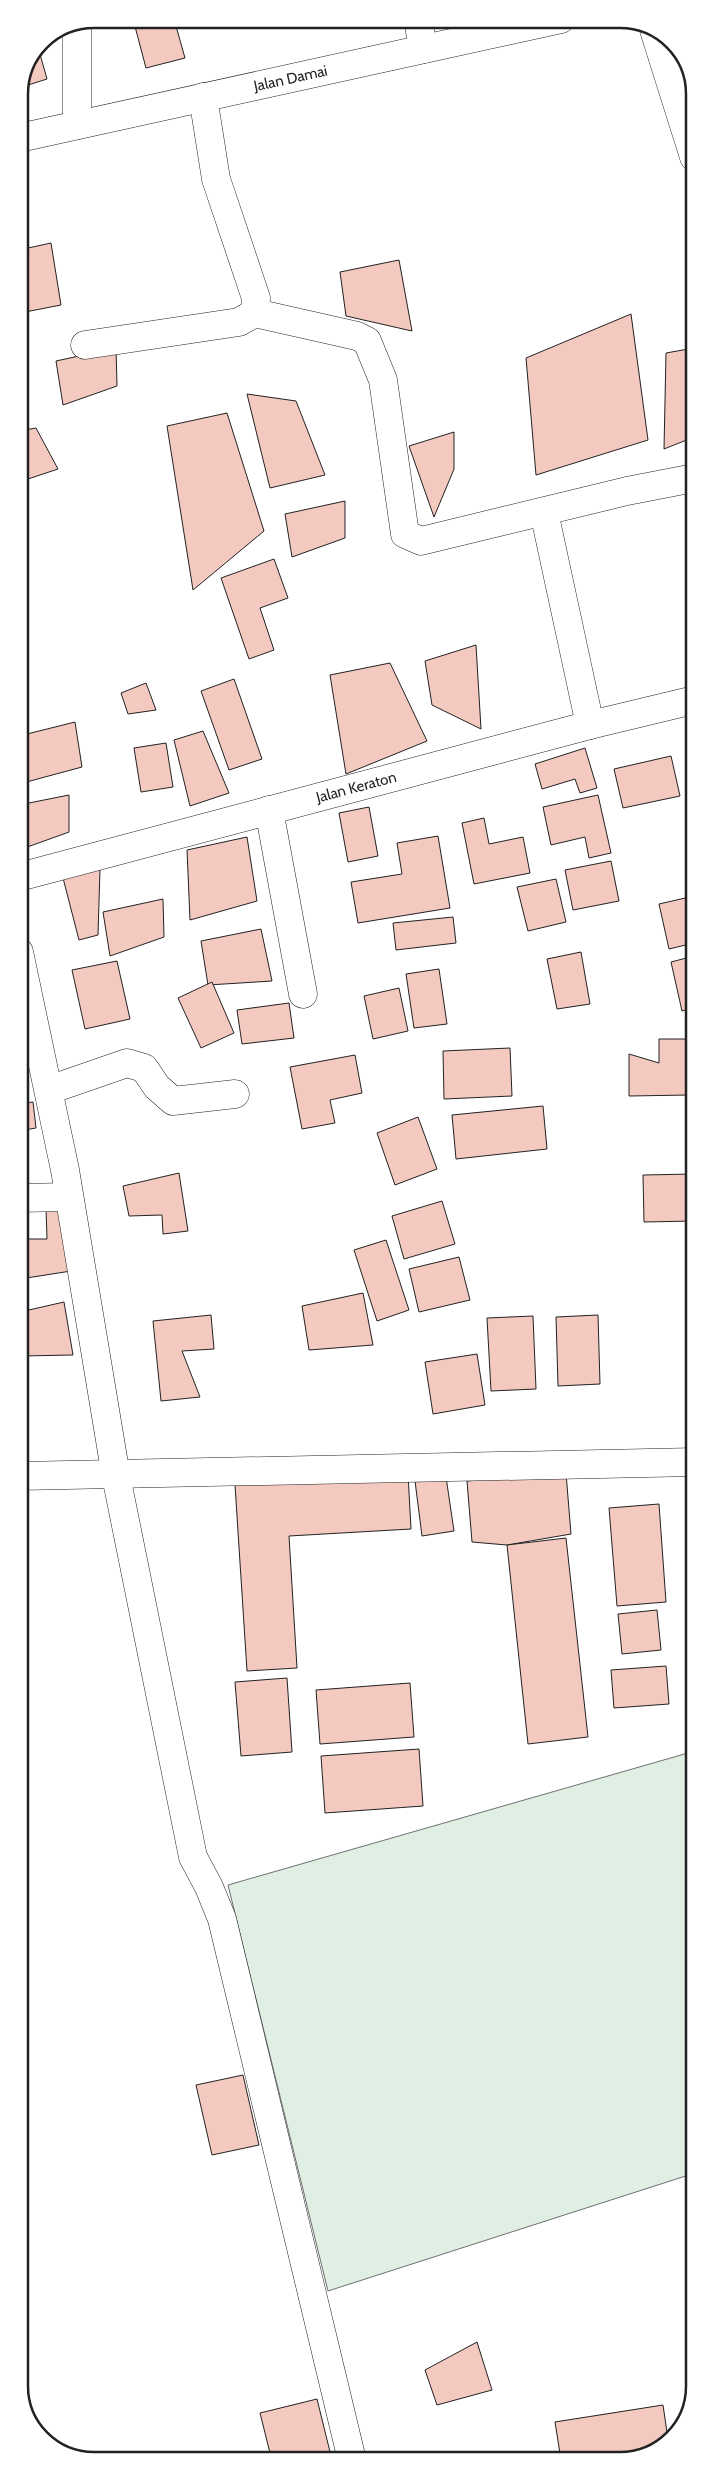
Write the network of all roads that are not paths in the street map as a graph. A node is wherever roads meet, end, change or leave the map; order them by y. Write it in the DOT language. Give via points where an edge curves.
graph roads {
  1 [pos="420,28"];
  2 [pos="477,28"];
  3 [pos="77,30"];
  4 [pos="657,39"];
  5 [pos="423,49"];
  6 [pos="203,97"];
  7 [pos="77,124"];
  8 [pos="686,132"];
  9 [pos="27,136"];
  10 [pos="256,312"];
  11 [pos="85,345"];
  12 [pos="686,480"];
  13 [pos="544,512"];
  14 [pos="686,702"];
  15 [pos="590,724"];
  16 [pos="269,810"];
  17 [pos="27,875"];
  18 [pos="27,989"];
  19 [pos="303,994"];
  20 [pos="49,1090"];
  21 [pos="235,1094"];
  22 [pos="70,1197"];
  23 [pos="27,1198"];
  24 [pos="686,1462"];
  25 [pos="27,1476"];
  26 [pos="116,1476"];
  27 [pos="350,2452"];
  1 -- 5 [label="street"];
  2 -- 5 [label="street, Jalan Damai"];
  3 -- 7 [label="street"];
  4 -- 8 [label="street"];
  5 -- 6 [label="street, Jalan Damai"];
  6 -- 7 [label="street, Jalan Damai"];
  6 -- 10 [label="street" via="216,178 256,298"];
  7 -- 9 [label="street, Jalan Damai"];
  10 -- 11 [label="street" via="239,322"];
  10 -- 13 [label="street" via="367,341 383,380 405,534 421,540"];
  12 -- 13 [label="street"];
  13 -- 15 [label="street"];
  14 -- 15 [label="street, Jalan Keraton"];
  15 -- 16 [label="street, Jalan Keraton"];
  16 -- 17 [label="street, Jalan Keraton"];
  16 -- 19 [label="street"];
  18 -- 20 [label="street"];
  20 -- 21 [label="street" via="128,1063 144,1068 157,1087 173,1101"];
  20 -- 22 [label="street"];
  22 -- 23 [label="street"];
  22 -- 26 [label="street"];
  24 -- 26 [label="street"];
  25 -- 26 [label="street"];
  26 -- 27 [label="street" via="193,1857 222,1919"];
}
